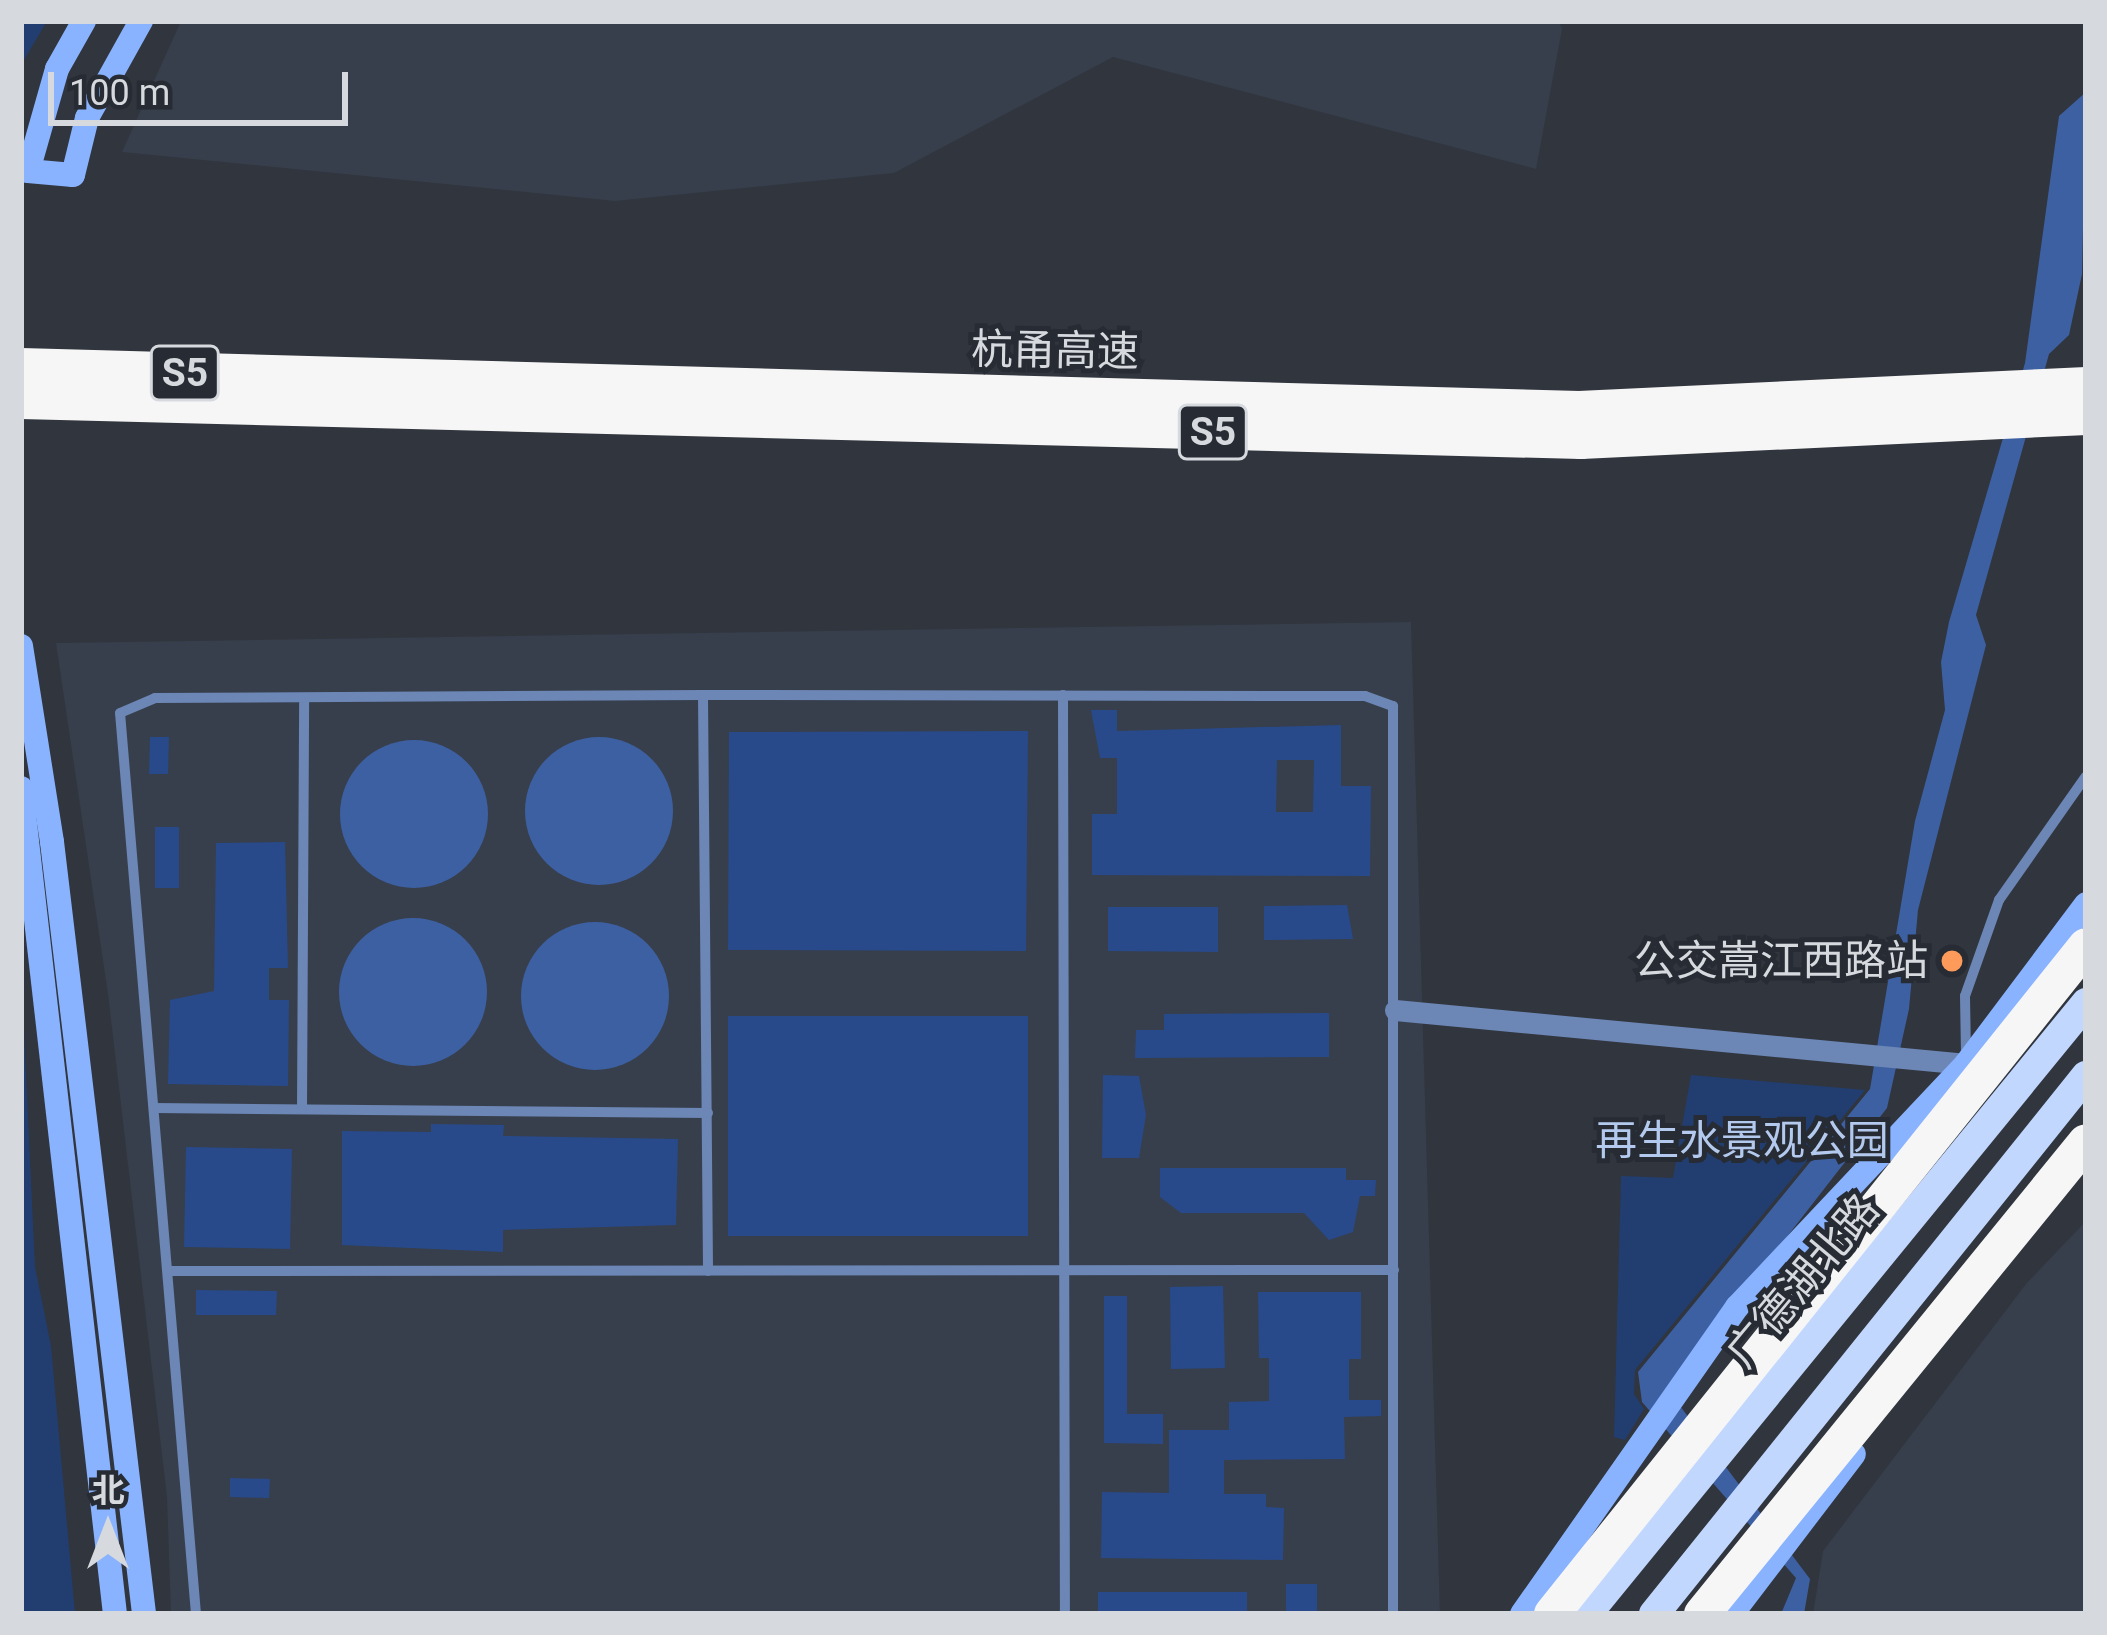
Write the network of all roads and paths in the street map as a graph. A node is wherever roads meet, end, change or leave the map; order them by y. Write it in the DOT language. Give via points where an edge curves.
graph roads {
  1 [pos="84,21"];
  2 [pos="141,21"];
  3 [pos="21,366"];
  4 [pos="2086,386"];
  5 [pos="344,396"];
  6 [pos="21,401"];
  7 [pos="2086,417"];
  8 [pos="21,646"];
  9 [pos="703,695"];
  10 [pos="1064,695"];
  11 [pos="304,698"];
  12 [pos="2086,776"];
  13 [pos="21,788"];
  14 [pos="2086,904"];
  15 [pos="2086,946"];
  16 [pos="2086,1003"];
  17 [pos="1395,1010"];
  18 [pos="1966,1064"];
  19 [pos="2086,1076"];
  20 [pos="154,1108"];
  21 [pos="302,1109"];
  22 [pos="708,1113"];
  23 [pos="2086,1142"];
  24 [pos="2086,1169"];
  25 [pos="1062,1270"];
  26 [pos="1394,1270"];
  27 [pos="171,1271"];
  28 [pos="708,1271"];
  29 [pos="115,1614"];
  30 [pos="144,1614"];
  31 [pos="196,1614"];
  32 [pos="1065,1614"];
  33 [pos="1393,1614"];
  34 [pos="1522,1614"];
  35 [pos="1552,1614"];
  36 [pos="1586,1614"];
  37 [pos="1654,1614"];
  38 [pos="1702,1614"];
  39 [pos="1732,1614"];
  1 -- 2 [label="street" via="43,107 28,171 74,175 87,118"];
  3 -- 5 [label="highway, 杭甬高速 / S5"];
  4 -- 5 [label="highway, 杭甬高速 / S5" via="1579,409"];
  5 -- 6 [label="highway, 杭甬高速 / S5"];
  5 -- 7 [label="highway, 杭甬高速 / S5" via="1581,441"];
  8 -- 30 [label="street" via="52,842"];
  9 -- 10 [label="lane"];
  9 -- 11 [label="lane"];
  9 -- 22 [label="lane"];
  10 -- 17 [label="lane" via="1365,696 1393,706"];
  10 -- 25 [label="lane"];
  11 -- 20 [label="lane" via="155,698 120,713"];
  11 -- 21 [label="lane"];
  12 -- 18 [label="lane" via="1999,900 1965,996"];
  13 -- 29 [label="street"];
  14 -- 18 [label="street"];
  15 -- 35 [label="highway"];
  16 -- 36 [label="main road, 广德湖北路"];
  17 -- 18 [label="street"];
  17 -- 26 [label="lane"];
  18 -- 34 [label="street" via="1737,1307"];
  19 -- 37 [label="main road, 广德湖北路"];
  20 -- 21 [label="lane"];
  20 -- 27 [label="lane"];
  21 -- 22 [label="lane"];
  22 -- 28 [label="lane"];
  23 -- 38 [label="highway"];
  24 -- 39 [label="street" via="2016,1242"];
  25 -- 26 [label="lane"];
  25 -- 28 [label="lane"];
  25 -- 32 [label="lane"];
  26 -- 33 [label="lane"];
  27 -- 28 [label="lane"];
  27 -- 31 [label="lane"];
}
